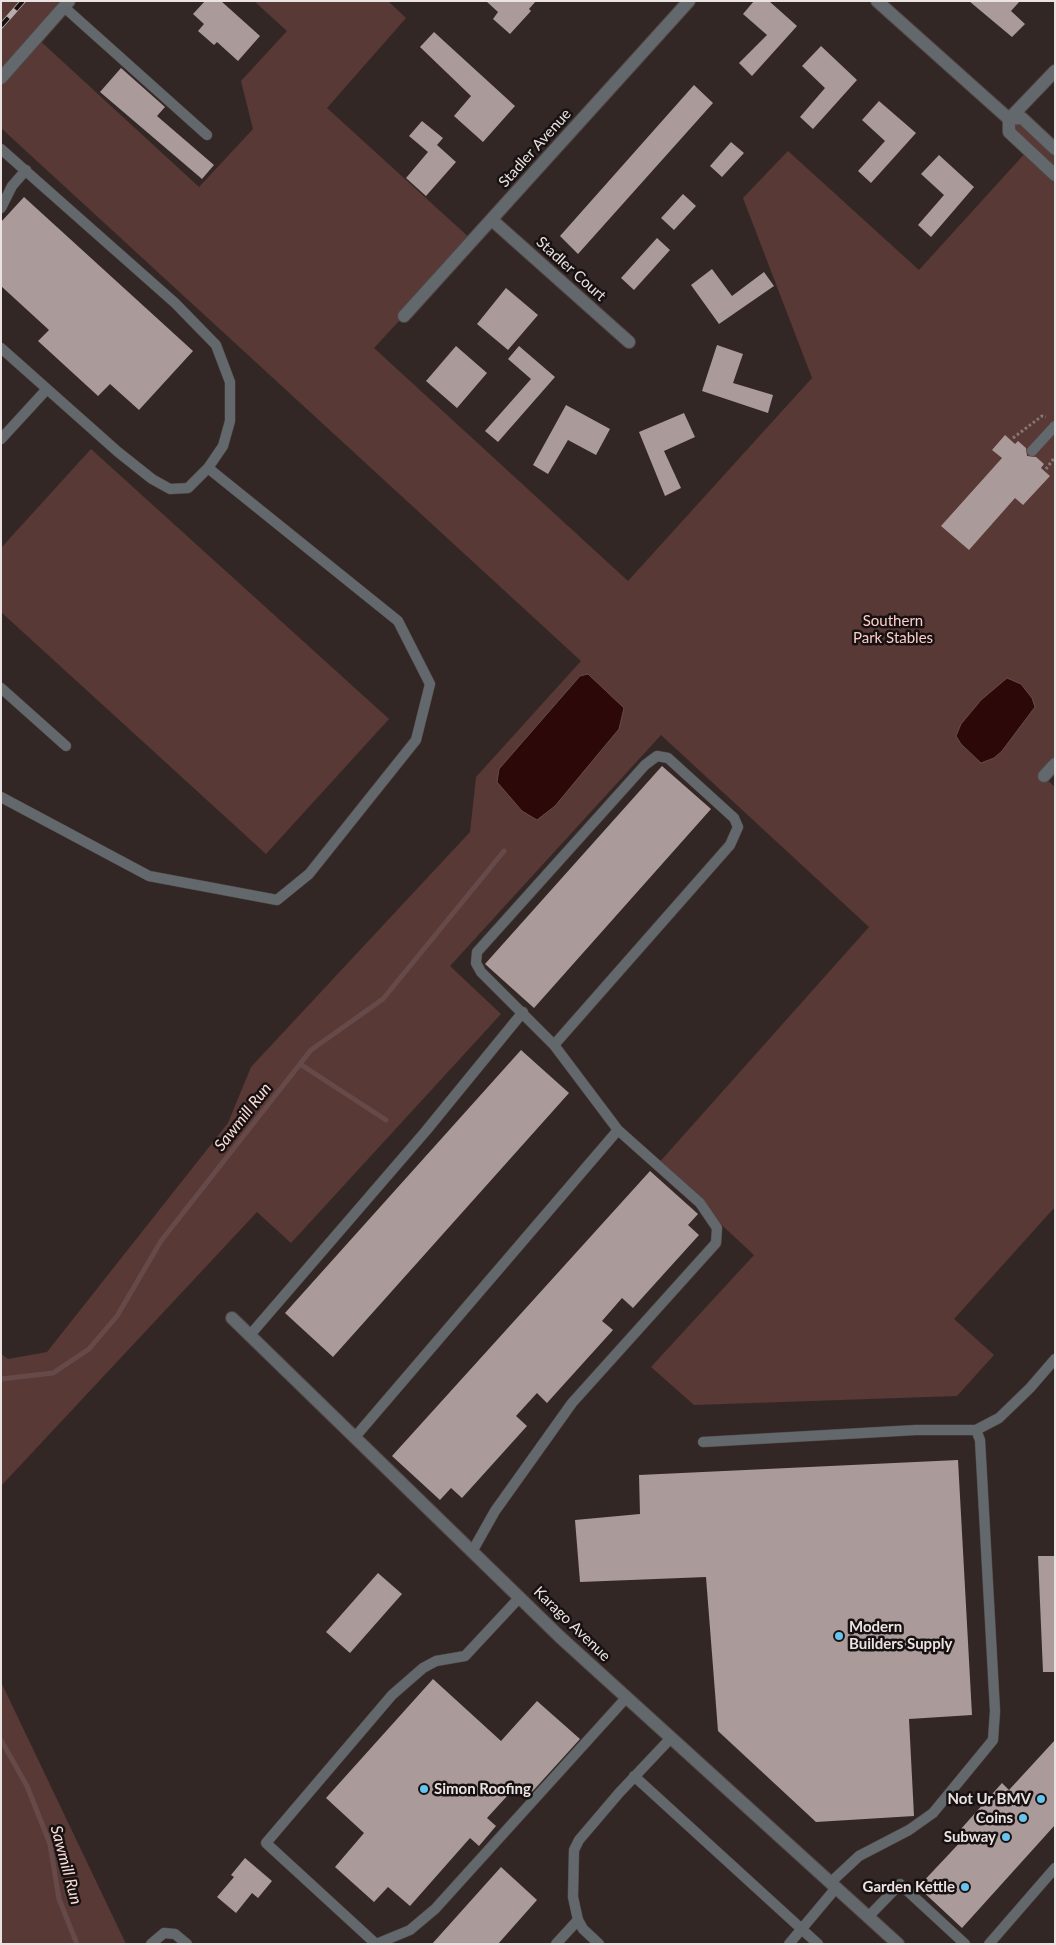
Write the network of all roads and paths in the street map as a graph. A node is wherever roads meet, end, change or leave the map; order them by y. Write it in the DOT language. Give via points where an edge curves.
graph roads {
  1 [pos="689,1"];
  2 [pos="877,1"];
  3 [pos="66,4"];
  4 [pos="1055,71"];
  5 [pos="1,78"];
  6 [pos="1009,119"];
  7 [pos="207,135"];
  8 [pos="1055,148"];
  9 [pos="1,149"];
  10 [pos="26,170"];
  11 [pos="1055,175"];
  12 [pos="1,208"];
  13 [pos="492,220"];
  14 [pos="404,316"];
  15 [pos="628,342"];
  16 [pos="1,348"];
  17 [pos="47,389"];
  18 [pos="1054,423"];
  19 [pos="1013,438"];
  20 [pos="1,439"];
  21 [pos="1032,451"];
  22 [pos="1055,458"];
  23 [pos="208,468"];
  24 [pos="1046,469"];
  25 [pos="1,688"];
  26 [pos="66,746"];
  27 [pos="1055,764"];
  28 [pos="1044,776"];
  29 [pos="1,797"];
  30 [pos="523,1012"];
  31 [pos="554,1045"];
  32 [pos="618,1130"];
  33 [pos="232,1318"];
  34 [pos="250,1335"];
  35 [pos="1055,1359"];
  36 [pos="976,1430"];
  37 [pos="355,1437"];
  38 [pos="704,1442"];
  39 [pos="472,1550"];
  40 [pos="520,1597"];
  41 [pos="626,1698"];
  42 [pos="670,1739"];
  43 [pos="634,1776"];
  44 [pos="1055,1868"];
  45 [pos="833,1886"];
  46 [pos="868,1917"];
  47 [pos="578,1920"];
  48 [pos="802,1929"];
  49 [pos="151,1944"];
  50 [pos="187,1944"];
  51 [pos="376,1944"];
  52 [pos="556,1944"];
  53 [pos="599,1944"];
  54 [pos="789,1944"];
  55 [pos="818,1944"];
  56 [pos="898,1944"];
  57 [pos="965,1944"];
  58 [pos="989,1944"];
  1 -- 13 [label="street, Stadler Avenue"];
  2 -- 6 [label="street"];
  3 -- 5 [label="street"];
  3 -- 7 [label="lane"];
  4 -- 6 [label="street"];
  6 -- 8 [label="street" via="1022,118"];
  6 -- 11 [label="street" via="1009,132"];
  9 -- 10 [label="lane"];
  10 -- 12 [label="lane" via="12,186"];
  10 -- 23 [label="lane" via="175,303 216,345 230,382 230,421 223,446"];
  13 -- 14 [label="street, Stadler Avenue"];
  13 -- 15 [label="street, Stadler Court"];
  16 -- 17 [label="lane"];
  17 -- 20 [label="lane"];
  17 -- 23 [label="lane" via="118,452 170,489 188,488"];
  18 -- 19 [label="path" via="1042,416"];
  18 -- 21 [label="lane"];
  22 -- 24 [label="path"];
  23 -- 29 [label="lane" via="398,620 430,684 416,740 309,874 277,900 150,876"];
  25 -- 26 [label="lane"];
  27 -- 28 [label="street"];
  30 -- 31 [label="lane"];
  30 -- 31 [label="lane" via="481,972 476,963 478,952 646,765 657,756 668,758 734,818 738,827 730,845"];
  30 -- 34 [label="lane" via="425,1132"];
  31 -- 32 [label="lane"];
  32 -- 37 [label="lane"];
  32 -- 39 [label="lane" via="700,1203 717,1228 716,1243 572,1403 495,1511"];
  33 -- 34 [label="street, Karago Avenue"];
  34 -- 37 [label="street, Karago Avenue"];
  35 -- 36 [label="lane" via="999,1418"];
  36 -- 38 [label="lane" via="916,1430"];
  36 -- 45 [label="lane" via="980,1440 995,1711 993,1740 933,1813 909,1830 859,1856"];
  37 -- 39 [label="street, Karago Avenue"];
  39 -- 40 [label="street, Karago Avenue"];
  40 -- 41 [label="street, Karago Avenue"];
  40 -- 51 [label="lane" via="465,1656 436,1661 392,1695 266,1843"];
  41 -- 42 [label="street, Karago Avenue"];
  41 -- 51 [label="lane" via="435,1909 410,1930"];
  42 -- 43 [label="lane"];
  42 -- 45 [label="street, Karago Avenue"];
  43 -- 47 [label="lane" via="574,1850 573,1896"];
  43 -- 48 [label="lane"];
  44 -- 58 [label="lane"];
  45 -- 46 [label="street, Karago Avenue"];
  45 -- 48 [label="lane"];
  46 -- 56 [label="street, Karago Avenue"];
  46 -- 57 [label="lane" via="900,1884"];
  47 -- 52 [label="lane"];
  47 -- 53 [label="lane"];
  48 -- 54 [label="lane"];
  48 -- 55 [label="lane"];
  49 -- 50 [label="lane" via="164,1933 175,1934"];
}
